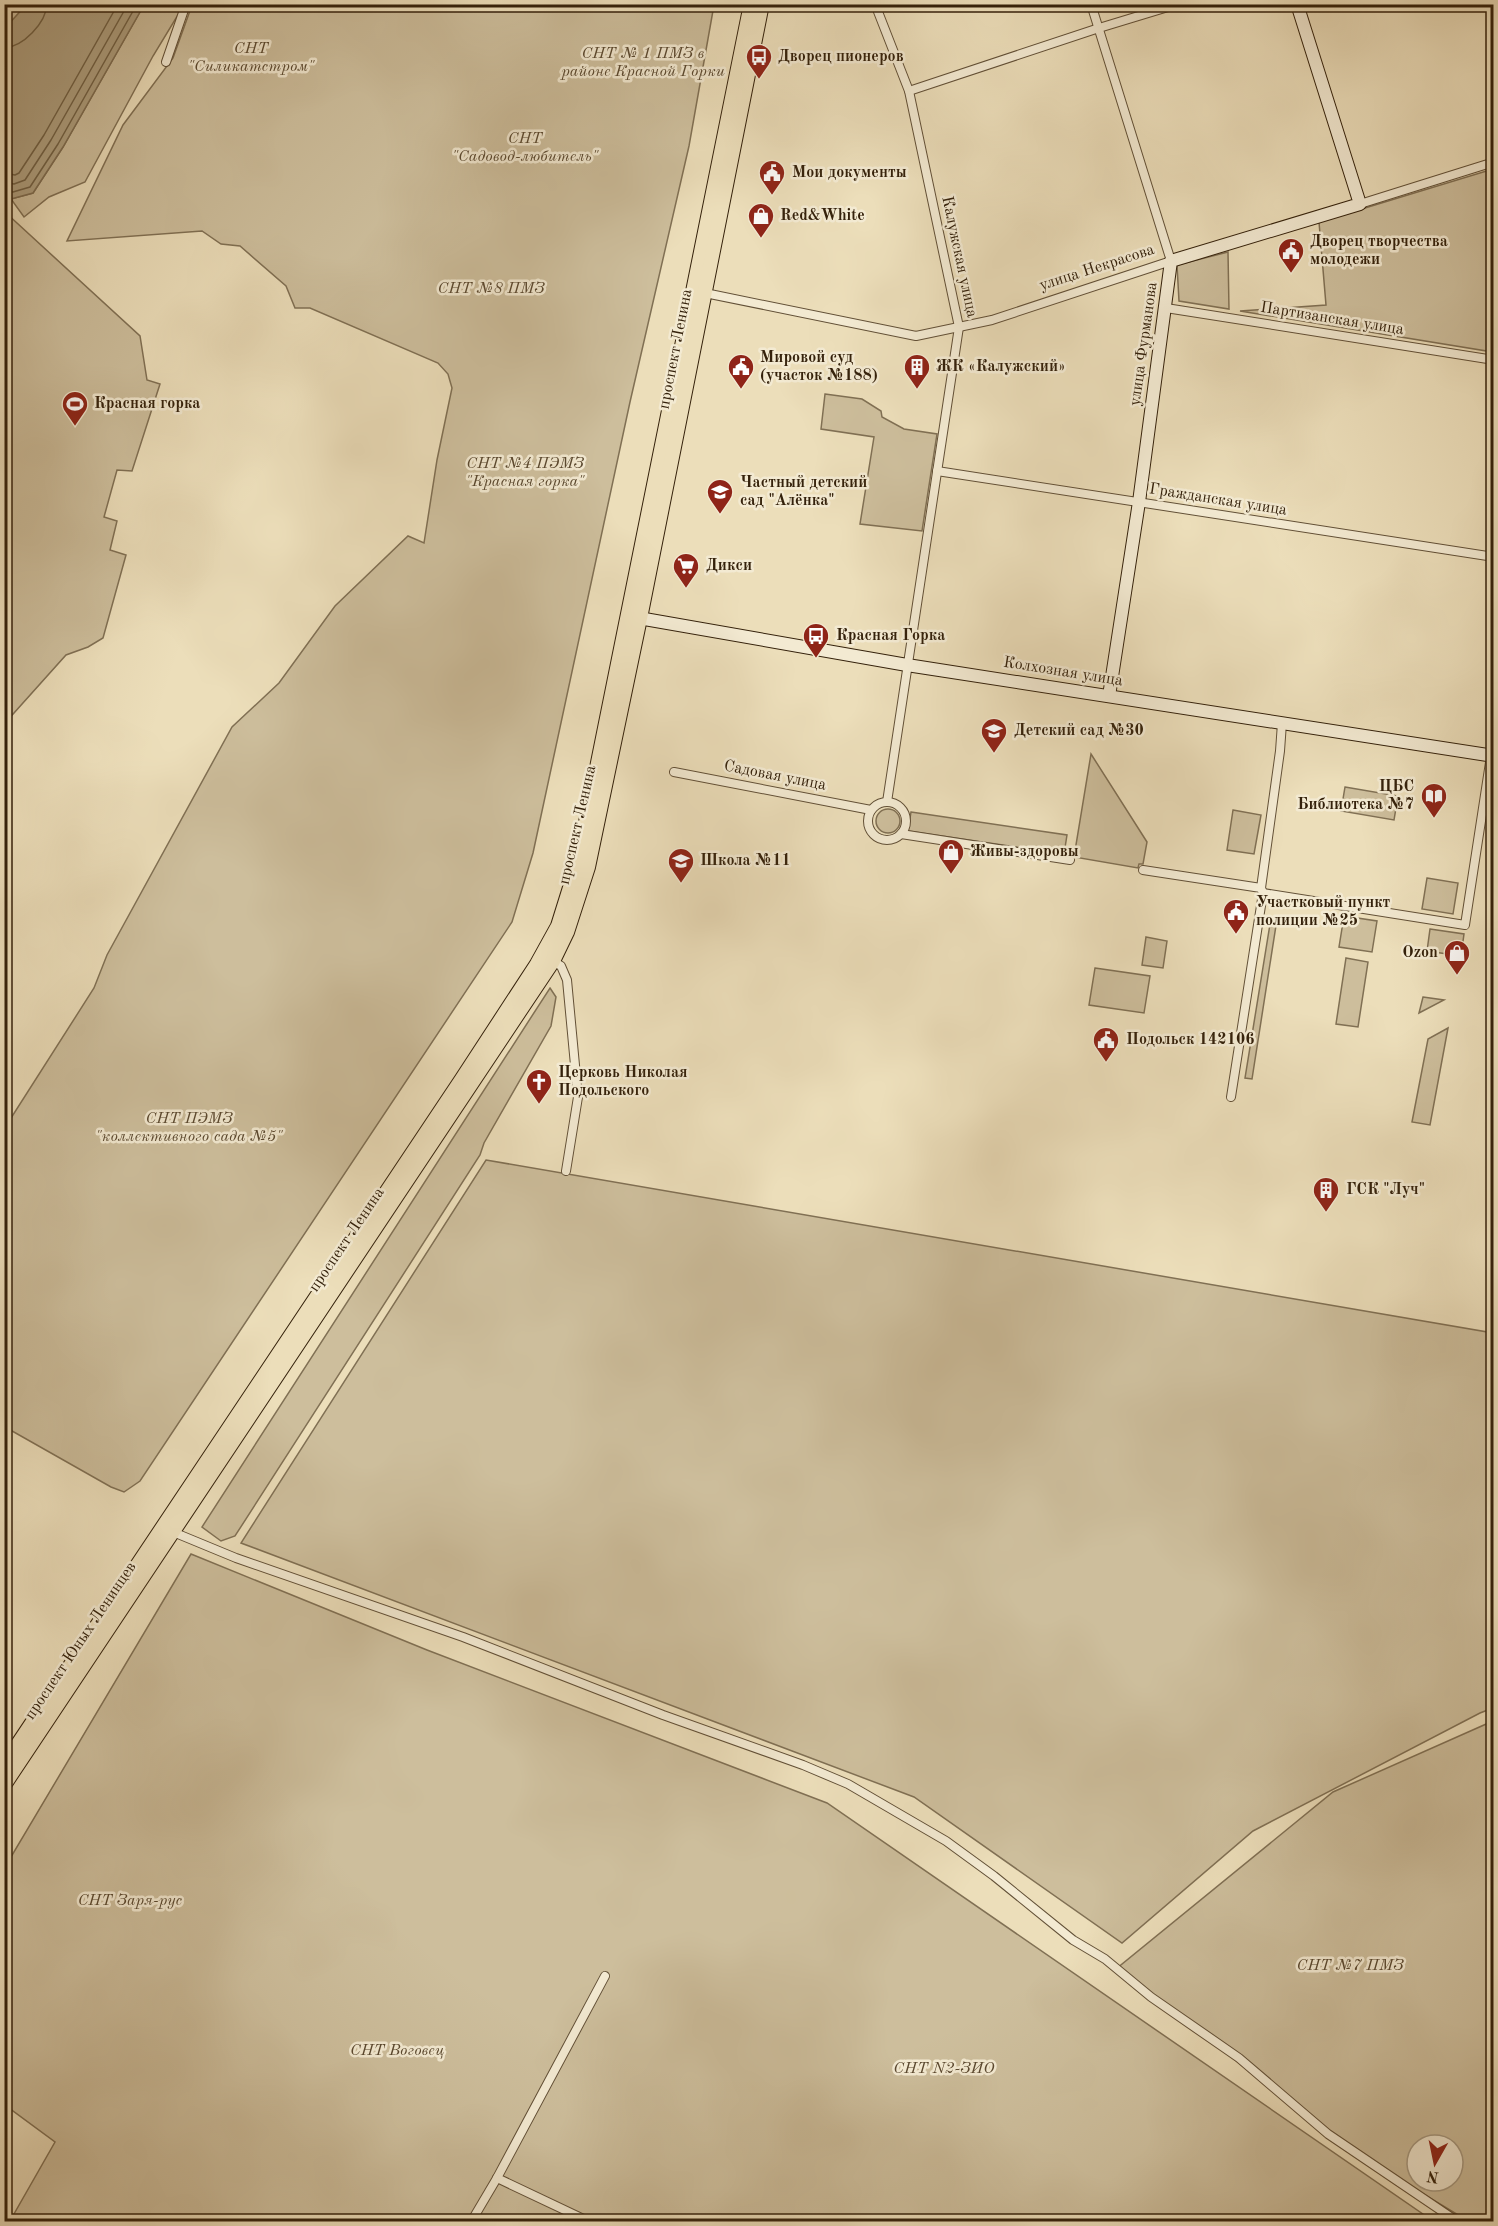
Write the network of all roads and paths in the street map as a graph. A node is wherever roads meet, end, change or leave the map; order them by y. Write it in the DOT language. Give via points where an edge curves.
graph roads {
  1 [pos="186,4"];
  2 [pos="751,4"];
  3 [pos="762,4"];
  4 [pos="875,4"];
  5 [pos="1091,4"];
  6 [pos="1178,4"];
  7 [pos="1297,4"];
  8 [pos="1099,28"];
  9 [pos="166,62"];
  10 [pos="909,91"];
  11 [pos="1494,162"];
  12 [pos="1360,204"];
  13 [pos="1171,261"];
  14 [pos="705,292"];
  15 [pos="1166,308"];
  16 [pos="959,327"];
  17 [pos="1494,360"];
  18 [pos="938,471"];
  19 [pos="1139,502"];
  20 [pos="1494,557"];
  21 [pos="634,617"];
  22 [pos="907,664"];
  23 [pos="1108,696"];
  24 [pos="1282,723"];
  25 [pos="1494,725"];
  26 [pos="1492,756"];
  27 [pos="674,772"];
  28 [pos="887,802"];
  29 [pos="871,810"];
  30 [pos="901,834"];
  31 [pos="1070,860"];
  32 [pos="1143,870"];
  33 [pos="1262,890"];
  34 [pos="553,961"];
  35 [pos="1231,1097"];
  36 [pos="566,1171"];
  37 [pos="173,1532"];
  38 [pos="161,1540"];
  39 [pos="4,1765"];
  40 [pos="4,1785"];
  41 [pos="605,1976"];
  42 [pos="497,2178"];
  43 [pos="471,2222"];
  44 [pos="590,2222"];
  45 [pos="1458,2222"];
  1 -- 9 [label="street"];
  2 -- 21 [label="main road, проспект Ленина"];
  3 -- 14 [label="main road, проспект Ленина"];
  4 -- 10 [label="street, Калужская улица"];
  5 -- 8 [label="street, улица Фурманова"];
  6 -- 8 [label="street"];
  7 -- 12 [label="street"];
  8 -- 10 [label="street"];
  8 -- 13 [label="street, улица Фурманова"];
  10 -- 16 [label="street, Калужская улица"];
  11 -- 12 [label="street, улица Некрасова"];
  12 -- 13 [label="street, улица Некрасова"];
  13 -- 15 [label="street, улица Фурманова"];
  13 -- 16 [label="street, улица Некрасова" via="992,320"];
  14 -- 16 [label="street, улица Некрасова" via="916,336"];
  14 -- 21 [label="main road, проспект Ленина"];
  15 -- 17 [label="street, Партизанская улица"];
  15 -- 19 [label="street, улица Фурманова"];
  16 -- 18 [label="street, Калужская улица"];
  18 -- 19 [label="street, Гражданская улица"];
  18 -- 22 [label="street, Калужская улица"];
  19 -- 20 [label="street, Гражданская улица"];
  19 -- 23 [label="street, улица Фурманова"];
  21 -- 22 [label="street, Колхозная улица"];
  21 -- 34 [label="main road, проспект Ленина" via="588,867 567,932"];
  21 -- 38 [label="main road, проспект Ленина" via="578,862 558,926"];
  22 -- 23 [label="street, Колхозная улица"];
  22 -- 28 [label="street, Калужская улица"];
  23 -- 24 [label="street, Колхозная улица"];
  24 -- 26 [label="street, Колхозная улица"];
  24 -- 33 [label="street"];
  25 -- 26 [label="street"];
  26 -- 33 [label="street" via="1465,925"];
  27 -- 29 [label="street, Садовая улица"];
  28 -- 29 [label="street"];
  28 -- 30 [label="street" via="903,810 906,822"];
  29 -- 30 [label="street" via="868,823 873,834 884,840"];
  30 -- 31 [label="street"];
  32 -- 33 [label="street"];
  33 -- 35 [label="street"];
  34 -- 36 [label="street" via="561,966 567,980 578,1097"];
  34 -- 37 [label="main road, проспект Ленина"];
  37 -- 38 [label="main road, проспект Ленина"];
  37 -- 45 [label="street" via="463,1637 848,1784 946,1841 1073,1940 1105,1959 1151,1997 1239,2058 1328,2134"];
  38 -- 39 [label="main road, проспект Юных Ленинцев"];
  38 -- 40 [label="main road, проспект Юных Ленинцев"];
  41 -- 42 [label="street"];
  42 -- 43 [label="street"];
  42 -- 44 [label="street"];
}
